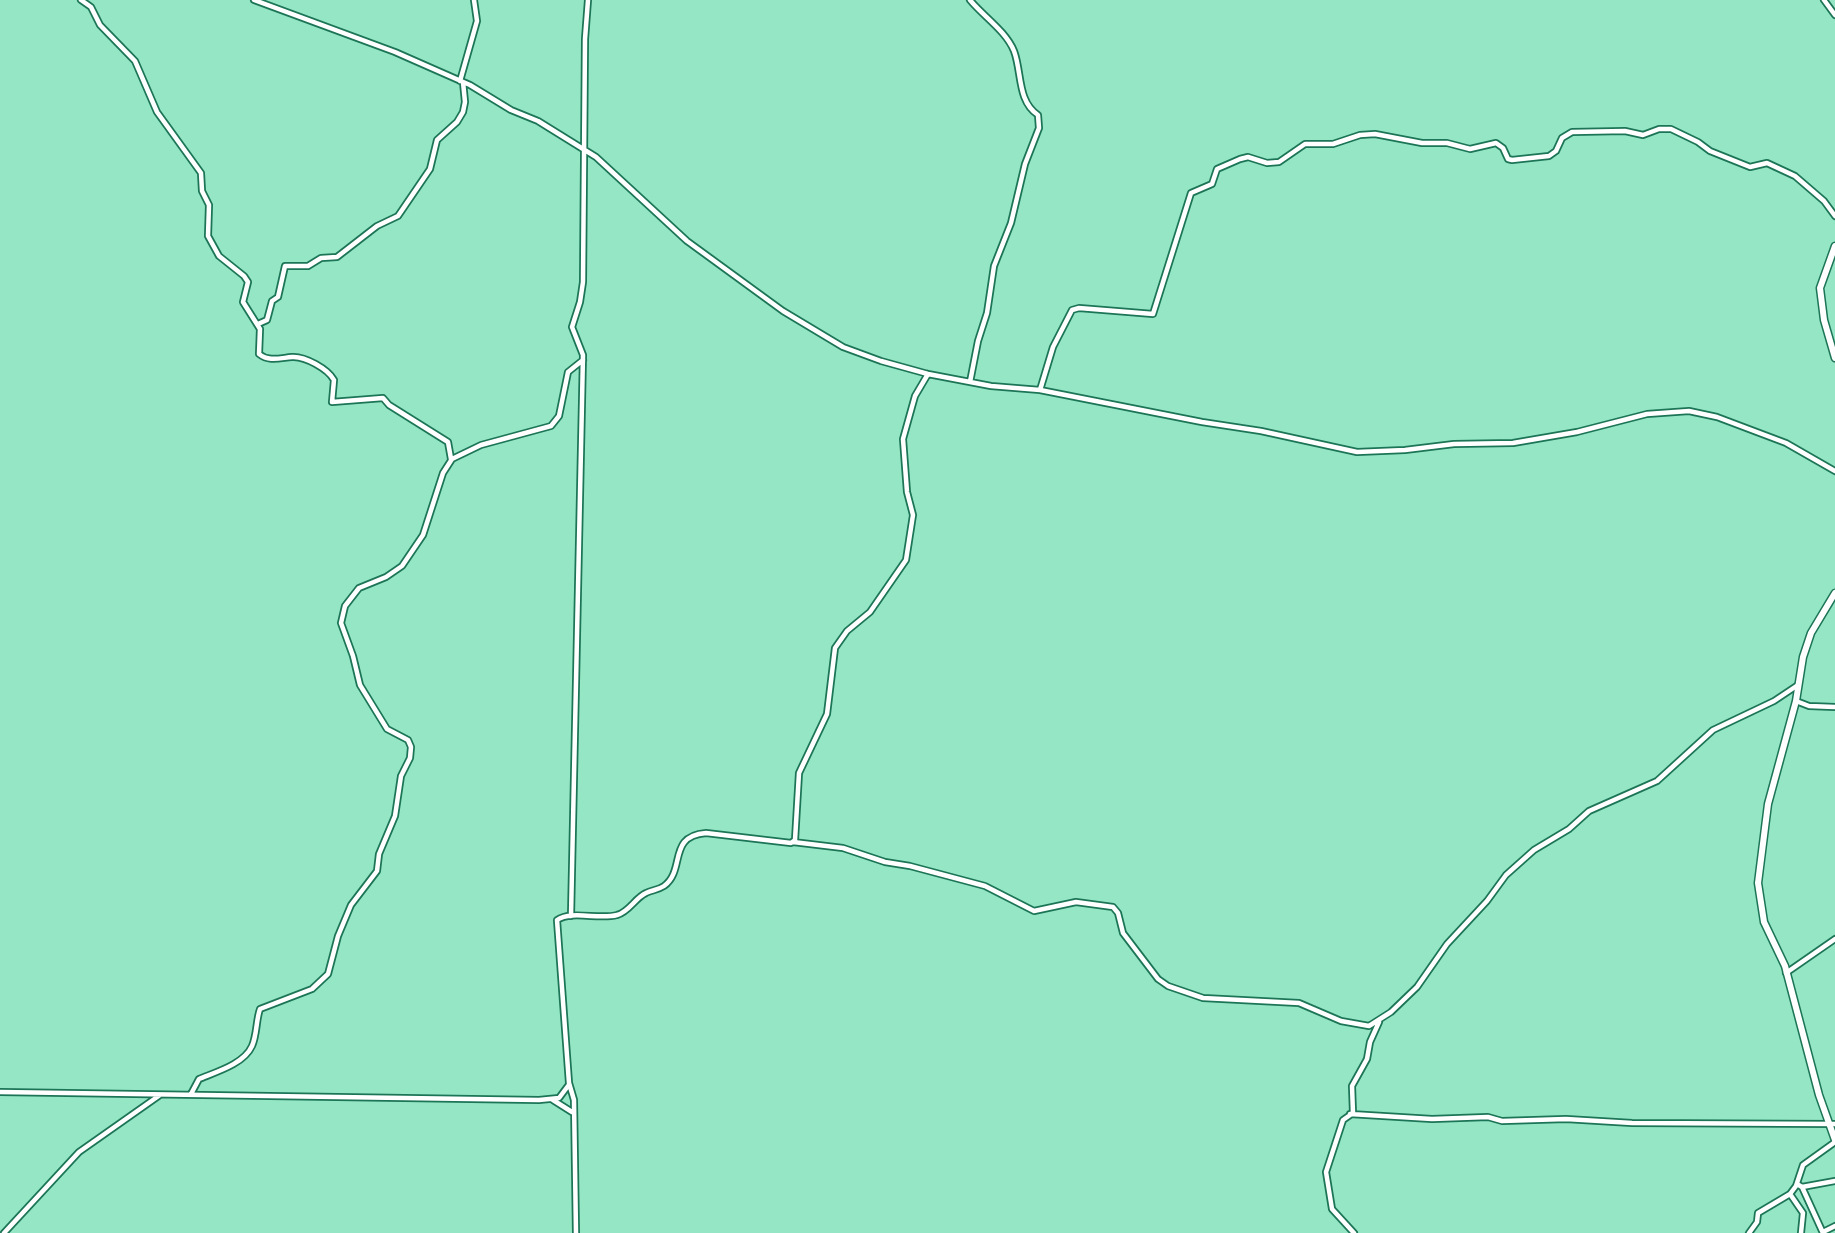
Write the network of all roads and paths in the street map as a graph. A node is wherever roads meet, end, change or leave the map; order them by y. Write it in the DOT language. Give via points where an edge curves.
graph roads {
  1 [pos="81,0"];
  2 [pos="254,0"];
  3 [pos="474,0"];
  4 [pos="588,0"];
  5 [pos="970,0"];
  6 [pos="1824,0"];
  7 [pos="1835,15"];
  8 [pos="461,82"];
  9 [pos="585,149"];
  10 [pos="1835,216"];
  11 [pos="1835,246"];
  12 [pos="258,324"];
  13 [pos="1835,358"];
  14 [pos="583,360"];
  15 [pos="928,374"];
  16 [pos="970,382"];
  17 [pos="1040,390"];
  18 [pos="451,460"];
  19 [pos="1835,471"];
  20 [pos="1835,594"];
  21 [pos="1798,686"];
  22 [pos="1796,701"];
  23 [pos="1835,707"];
  24 [pos="793,842"];
  25 [pos="571,916"];
  26 [pos="1835,939"];
  27 [pos="1786,973"];
  28 [pos="1380,1020"];
  29 [pos="569,1083"];
  30 [pos="0,1092"];
  31 [pos="191,1094"];
  32 [pos="160,1095"];
  33 [pos="553,1100"];
  34 [pos="572,1112"];
  35 [pos="1350,1114"];
  36 [pos="1832,1124"];
  37 [pos="1835,1141"];
  38 [pos="1835,1181"];
  39 [pos="1799,1185"];
  40 [pos="1790,1194"];
  41 [pos="1835,1226"];
  42 [pos="1823,1232"];
  43 [pos="3,1233"];
  44 [pos="576,1233"];
  45 [pos="1354,1233"];
  46 [pos="1749,1233"];
  47 [pos="1801,1233"];
  1 -- 12 [label="street" via="91,7 100,26 133,58 157,112 199,169 209,205 208,234 219,256 247,279 243,302"];
  2 -- 8 [label="street" via="371,42"];
  3 -- 8 [label="street" via="477,21"];
  4 -- 9 [label="street"];
  5 -- 16 [label="street" via="1013,48 1024,96 1040,123 1011,223 994,266"];
  6 -- 7 [label="street"];
  8 -- 9 [label="street"];
  8 -- 12 [label="street" via="463,112 437,140 430,169 398,216 374,228 337,257 321,258 308,266 285,266 278,299 272,300 267,320"];
  9 -- 14 [label="street" via="582,295 572,327 582,346"];
  9 -- 15 [label="street" via="687,241 783,311 843,347"];
  10 -- 17 [label="street" via="1795,176 1767,162 1750,167 1671,129 1643,135 1625,130 1572,132 1562,138 1549,156 1512,160 1496,143 1470,149 1447,142 1422,143 1375,134 1351,136 1333,144 1305,144 1279,162 1248,158 1223,166 1215,173 1212,184 1191,193 1153,314 1072,310 1053,347"];
  11 -- 13 [label="street" via="1820,288"];
  12 -- 18 [label="street" via="261,356 279,360 296,357 325,370 334,380 332,402 383,398 448,442"];
  14 -- 18 [label="street" via="568,372 560,416 551,426 481,445"];
  14 -- 25 [label="street"];
  15 -- 16 [label="street"];
  15 -- 24 [label="street" via="915,396 903,439 913,515 906,560 870,612 835,648 827,714 799,773"];
  16 -- 17 [label="street"];
  17 -- 19 [label="street" via="1357,452 1513,443 1647,414 1689,411 1717,417 1786,443"];
  18 -- 31 [label="street" via="442,473 423,535 402,566 359,588 345,606 341,620 362,687 387,729 408,740 411,747 377,871 351,905 338,936 332,967 322,981 312,989 260,1009 252,1046 246,1054 199,1079"];
  20 -- 21 [label="street" via="1811,633"];
  21 -- 22 [label="street"];
  21 -- 28 [label="street" via="1713,730 1657,782 1588,811 1569,829 1534,850 1506,875 1447,944 1418,987"];
  22 -- 23 [label="street"];
  22 -- 27 [label="street" via="1768,804 1758,883 1764,922"];
  24 -- 25 [label="street" via="695,835 683,843 670,878 662,888 645,893 617,915"];
  24 -- 28 [label="street" via="843,848 985,886 1034,911 1076,902 1113,907 1124,933 1147,966 1158,979 1175,989 1208,999 1299,1003 1364,1026"];
  25 -- 29 [label="street" via="559,918 556,924"];
  26 -- 27 [label="street"];
  27 -- 36 [label="street" via="1802,1038"];
  28 -- 35 [label="street" via="1367,1059 1352,1086 1354,1111"];
  29 -- 33 [label="street" via="565,1092"];
  29 -- 34 [label="street" via="574,1100"];
  30 -- 32 [label="street"];
  31 -- 32 [label="street"];
  31 -- 33 [label="street"];
  32 -- 43 [label="street" via="79,1152"];
  33 -- 34 [label="street"];
  34 -- 44 [label="street"];
  35 -- 36 [label="street" via="1432,1119 1488,1117 1502,1121"];
  35 -- 45 [label="street" via="1343,1120 1326,1174 1332,1209"];
  36 -- 37 [label="street"];
  37 -- 39 [label="street" via="1803,1165"];
  38 -- 39 [label="street"];
  39 -- 40 [label="street"];
  39 -- 42 [label="street"];
  40 -- 46 [label="street" via="1762,1210"];
  40 -- 47 [label="street" via="1803,1213"];
  41 -- 42 [label="street"];
}
